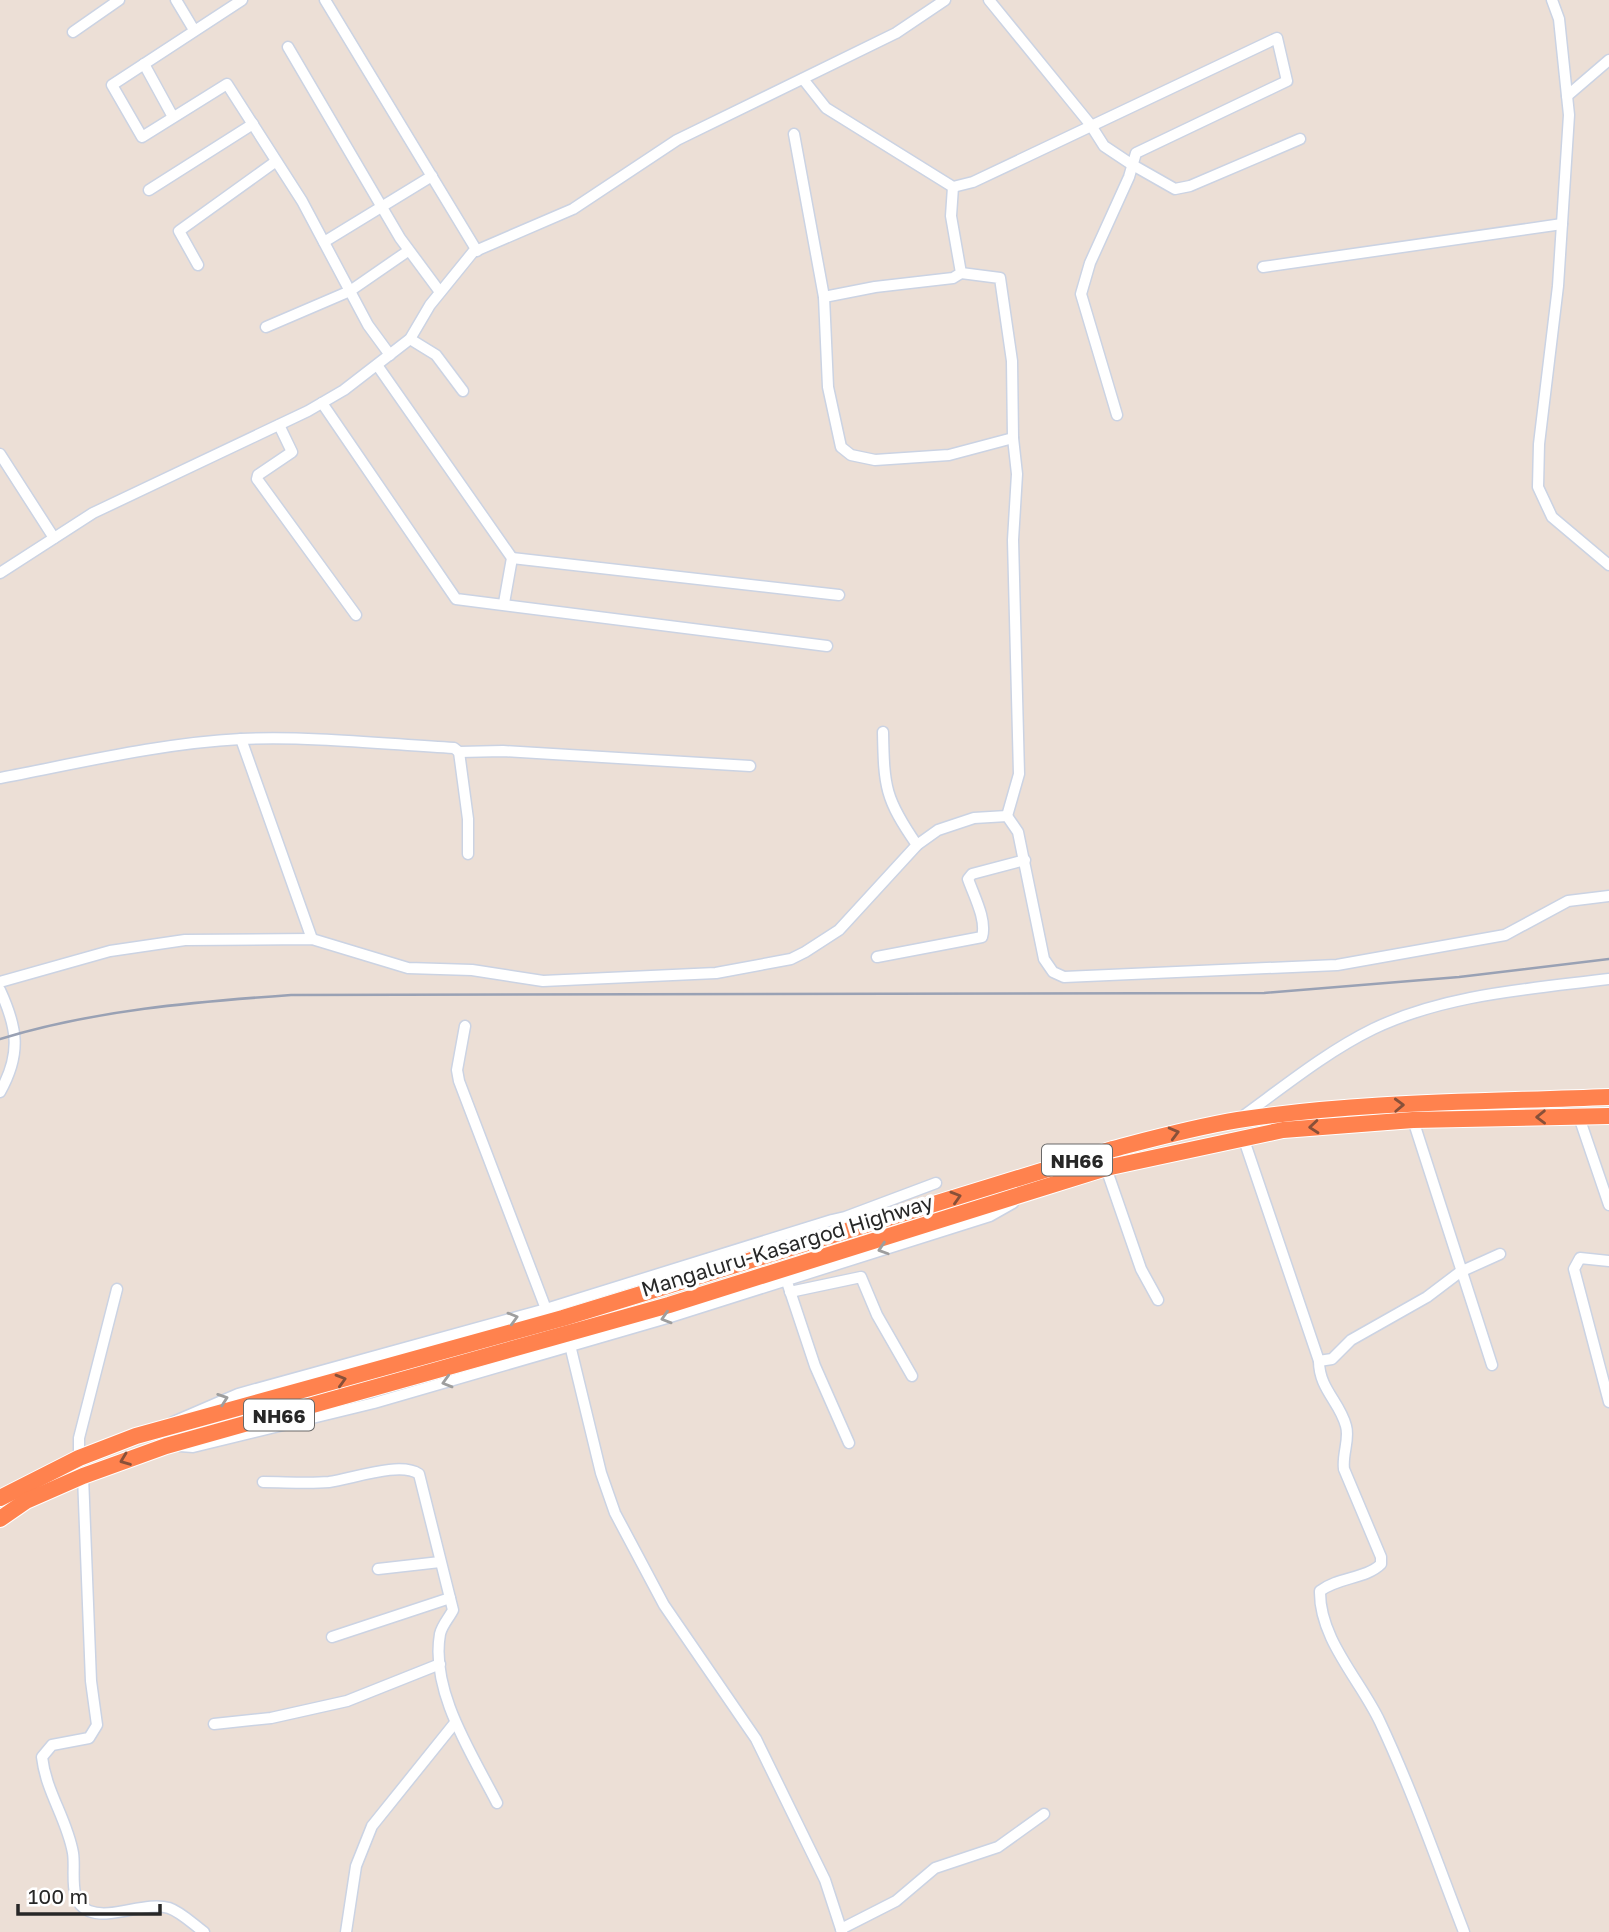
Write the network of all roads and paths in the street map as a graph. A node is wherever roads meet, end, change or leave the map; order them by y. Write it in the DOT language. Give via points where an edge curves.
graph roads {
  1 [pos="118,0"];
  2 [pos="176,0"];
  3 [pos="242,0"];
  4 [pos="325,0"];
  5 [pos="945,0"];
  6 [pos="989,0"];
  7 [pos="1552,0"];
  8 [pos="194,30"];
  9 [pos="73,32"];
  10 [pos="288,47"];
  11 [pos="1609,60"];
  12 [pos="144,64"];
  13 [pos="803,79"];
  14 [pos="1567,96"];
  15 [pos="173,117"];
  16 [pos="253,124"];
  17 [pos="1090,124"];
  18 [pos="794,134"];
  19 [pos="1300,139"];
  20 [pos="275,162"];
  21 [pos="1131,164"];
  22 [pos="432,176"];
  23 [pos="953,187"];
  24 [pos="149,190"];
  25 [pos="380,205"];
  26 [pos="1562,223"];
  27 [pos="324,242"];
  28 [pos="408,251"];
  29 [pos="477,251"];
  30 [pos="198,265"];
  31 [pos="1263,267"];
  32 [pos="961,273"];
  33 [pos="350,291"];
  34 [pos="440,292"];
  35 [pos="824,297"];
  36 [pos="267,327"];
  37 [pos="410,339"];
  38 [pos="390,355"];
  39 [pos="377,365"];
  40 [pos="463,391"];
  41 [pos="321,403"];
  42 [pos="1117,415"];
  43 [pos="279,425"];
  44 [pos="1013,438"];
  45 [pos="0,454"];
  46 [pos="54,538"];
  47 [pos="512,558"];
  48 [pos="1609,565"];
  49 [pos="0,573"];
  50 [pos="839,596"];
  51 [pos="504,603"];
  52 [pos="356,615"];
  53 [pos="827,646"];
  54 [pos="883,732"];
  55 [pos="241,739"];
  56 [pos="460,752"];
  57 [pos="750,766"];
  58 [pos="0,778"];
  59 [pos="1007,816"];
  60 [pos="917,845"];
  61 [pos="468,854"];
  62 [pos="1025,860"];
  63 [pos="1609,896"];
  64 [pos="312,939"];
  65 [pos="877,957"];
  66 [pos="1609,979"];
  67 [pos="0,982"];
  68 [pos="0,990"];
  69 [pos="465,1026"];
  70 [pos="0,1092"];
  71 [pos="1609,1097"];
  72 [pos="1609,1116"];
  73 [pos="1579,1117"];
  74 [pos="1236,1120"];
  75 [pos="1413,1120"];
  76 [pos="1243,1137"];
  77 [pos="1106,1168"];
  78 [pos="936,1182"];
  79 [pos="1037,1189"];
  80 [pos="1609,1205"];
  81 [pos="845,1217"];
  82 [pos="870,1224"];
  83 [pos="1500,1254"];
  84 [pos="1609,1261"];
  85 [pos="1460,1272"];
  86 [pos="787,1279"];
  87 [pos="117,1289"];
  88 [pos="790,1292"];
  89 [pos="1157,1300"];
  90 [pos="545,1309"];
  91 [pos="560,1311"];
  92 [pos="569,1340"];
  93 [pos="1319,1362"];
  94 [pos="1492,1365"];
  95 [pos="912,1376"];
  96 [pos="1609,1402"];
  97 [pos="162,1429"];
  98 [pos="849,1443"];
  99 [pos="79,1458"];
  100 [pos="83,1476"];
  101 [pos="263,1482"];
  102 [pos="0,1497"];
  103 [pos="0,1519"];
  104 [pos="440,1562"];
  105 [pos="378,1569"];
  106 [pos="450,1598"];
  107 [pos="332,1637"];
  108 [pos="440,1664"];
  109 [pos="214,1724"];
  110 [pos="454,1724"];
  111 [pos="497,1803"];
  112 [pos="1044,1814"];
  113 [pos="842,1931"];
  114 [pos="204,1932"];
  115 [pos="346,1932"];
  116 [pos="1464,1932"];
  1 -- 9 [label="street"];
  2 -- 8 [label="street"];
  3 -- 8 [label="street"];
  4 -- 22 [label="street"];
  5 -- 13 [label="street" via="896,33"];
  6 -- 17 [label="street"];
  7 -- 14 [label="street" via="1559,19"];
  8 -- 12 [label="street"];
  10 -- 25 [label="street"];
  11 -- 14 [label="street"];
  12 -- 15 [label="street"];
  12 -- 15 [label="street" via="112,85 142,137"];
  13 -- 23 [label="street" via="826,108"];
  13 -- 29 [label="street" via="677,140 573,209"];
  14 -- 26 [label="street"];
  15 -- 16 [label="street" via="227,84"];
  16 -- 20 [label="street"];
  16 -- 24 [label="street"];
  17 -- 21 [label="street" via="1104,146"];
  17 -- 21 [label="street" via="1277,38 1287,81 1136,153"];
  17 -- 23 [label="street" via="973,182"];
  18 -- 35 [label="street"];
  19 -- 21 [label="street" via="1190,187 1175,189"];
  20 -- 27 [label="street"];
  20 -- 30 [label="street" via="180,231"];
  21 -- 42 [label="street" via="1081,294"];
  22 -- 25 [label="street"];
  22 -- 29 [label="street"];
  23 -- 32 [label="street" via="951,216"];
  25 -- 27 [label="street"];
  25 -- 28 [label="street"];
  26 -- 31 [label="street"];
  26 -- 48 [label="street" via="1538,487 1552,517"];
  27 -- 33 [label="street"];
  28 -- 33 [label="street"];
  28 -- 34 [label="street"];
  29 -- 34 [label="street"];
  32 -- 35 [label="street" via="953,278"];
  32 -- 44 [label="street" via="1000,278 1012,361"];
  33 -- 36 [label="street"];
  33 -- 38 [label="street"];
  34 -- 37 [label="street"];
  35 -- 44 [label="street" via="824,347 833,419 841,447 851,455 866,460 949,455"];
  37 -- 38 [label="street"];
  37 -- 40 [label="street" via="436,355"];
  38 -- 39 [label="street"];
  39 -- 41 [label="street"];
  39 -- 47 [label="street"];
  41 -- 43 [label="street"];
  41 -- 51 [label="street" via="456,599"];
  43 -- 46 [label="street" via="93,513"];
  43 -- 52 [label="street" via="292,452 257,479"];
  44 -- 59 [label="street" via="1020,774"];
  45 -- 46 [label="street"];
  46 -- 49 [label="street"];
  47 -- 50 [label="street"];
  47 -- 51 [label="street"];
  51 -- 53 [label="street"];
  54 -- 60 [label="street" via="885,790"];
  55 -- 56 [label="street" via="331,740"];
  55 -- 58 [label="street" via="133,752"];
  55 -- 64 [label="street"];
  56 -- 57 [label="street"];
  56 -- 61 [label="street"];
  59 -- 60 [label="street" via="974,818 938,831"];
  59 -- 62 [label="street" via="1018,832"];
  60 -- 64 [label="street" via="839,930 819,943 791,959 716,973 543,981 472,970 408,968"];
  62 -- 63 [label="street" via="1044,959 1053,972 1075,978 1338,965 1505,935 1568,901"];
  62 -- 65 [label="street" via="968,879 982,937"];
  64 -- 67 [label="street" via="172,942 110,951"];
  66 -- 74 [label="street" via="1433,1006 1373,1029"];
  68 -- 70 [label="street" via="16,1024 13,1055"];
  69 -- 90 [label="street" via="459,1081"];
  74 -- 71 [label="highway, Mangaluru-Kasargod Highway / NH66, one-way" via="1363,1106"];
  72 -- 73 [label="highway, Mangaluru-Kasargod Highway / NH66"];
  73 -- 75 [label="highway, Mangaluru-Kasargod Highway / NH66, one-way"];
  73 -- 80 [label="street"];
  82 -- 74 [label="highway, Mangaluru-Kasargod Highway / NH66, one-way" via="1113,1149"];
  75 -- 76 [label="highway, Mangaluru-Kasargod Highway / NH66, one-way"];
  75 -- 85 [label="street"];
  76 -- 77 [label="highway, Mangaluru-Kasargod Highway / NH66"];
  76 -- 93 [label="street"];
  77 -- 79 [label="highway, Mangaluru-Kasargod Highway / NH66"];
  77 -- 89 [label="street" via="1141,1269"];
  78 -- 81 [label="street"];
  79 -- 86 [label="street, one-way" via="990,1216"];
  79 -- 92 [label="highway, Mangaluru-Kasargod Highway / NH66"];
  81 -- 82 [label="street"];
  81 -- 91 [label="street"];
  82 -- 91 [label="highway, Mangaluru-Kasargod Highway / NH66"];
  83 -- 85 [label="street"];
  84 -- 96 [label="street" via="1580,1258 1574,1269"];
  85 -- 93 [label="street" via="1427,1297 1351,1340 1332,1359"];
  85 -- 94 [label="street"];
  86 -- 88 [label="street"];
  86 -- 92 [label="street, one-way"];
  87 -- 99 [label="street" via="79,1438"];
  88 -- 95 [label="street" via="861,1277"];
  88 -- 98 [label="street" via="815,1366"];
  90 -- 91 [label="street"];
  97 -- 90 [label="street, one-way" via="185,1414 239,1394"];
  91 -- 92 [label="street"];
  97 -- 91 [label="highway, Mangaluru-Kasargod Highway / NH66, one-way"];
  92 -- 100 [label="highway, Mangaluru-Kasargod Highway / NH66, one-way" via="166,1446"];
  92 -- 113 [label="street" via="615,1513 664,1605 756,1738 825,1880"];
  93 -- 116 [label="street" via="1327,1394 1345,1421 1344,1469 1381,1564 1320,1591 1323,1614 1380,1722"];
  97 -- 99 [label="highway, Mangaluru-Kasargod Highway / NH66"];
  99 -- 102 [label="highway, Mangaluru-Kasargod Highway / NH66"];
  100 -- 103 [label="highway, Mangaluru-Kasargod Highway / NH66" via="26,1501"];
  100 -- 114 [label="street" via="91,1681 97,1725 89,1738 52,1745 42,1757 44,1781 69,1832 73,1885 80,1905 91,1912 168,1908"];
  101 -- 104 [label="street" via="328,1482 412,1469 419,1474"];
  104 -- 105 [label="street"];
  104 -- 106 [label="street"];
  106 -- 107 [label="street"];
  106 -- 108 [label="street" via="453,1610 440,1633"];
  108 -- 109 [label="street" via="347,1701 271,1718"];
  108 -- 110 [label="street"];
  110 -- 111 [label="street"];
  110 -- 115 [label="street" via="372,1826 356,1866"];
  112 -- 113 [label="street" via="998,1847 936,1868 896,1900"];
}
